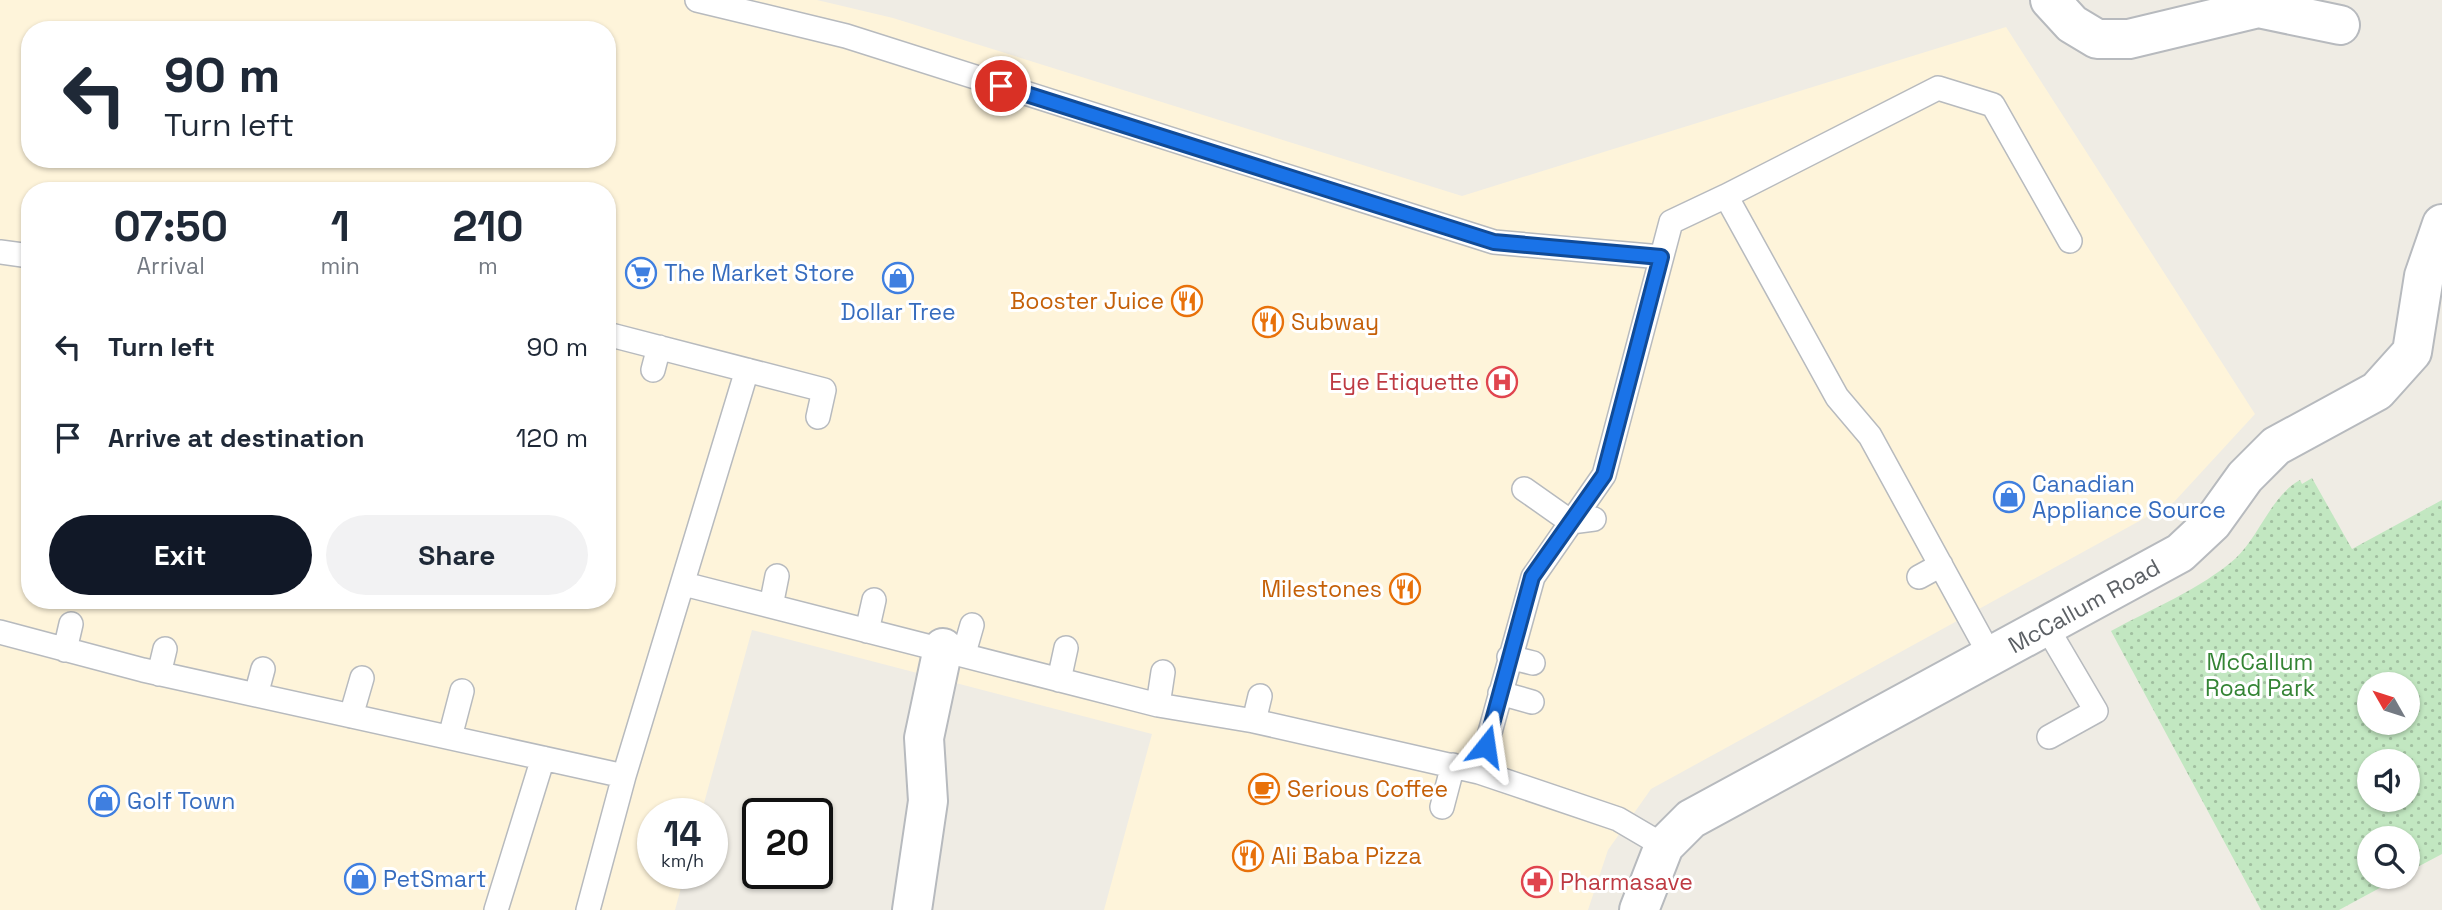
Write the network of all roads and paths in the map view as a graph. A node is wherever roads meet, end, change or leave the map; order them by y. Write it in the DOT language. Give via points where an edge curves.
graph roads {
  1 [pos="696,0"];
  2 [pos="2050,0"];
  3 [pos="2340,25"];
  4 [pos="1726,196"];
  5 [pos="2442,224"];
  6 [pos="2070,241"];
  7 [pos="0,252"];
  8 [pos="21,255"];
  9 [pos="1661,257"];
  10 [pos="616,336"];
  11 [pos="659,347"];
  12 [pos="653,370"];
  13 [pos="747,370"];
  14 [pos="818,417"];
  15 [pos="1524,489"];
  16 [pos="1594,519"];
  17 [pos="1571,522"];
  18 [pos="1941,565"];
  19 [pos="777,576"];
  20 [pos="1919,577"];
  21 [pos="684,584"];
  22 [pos="874,600"];
  23 [pos="771,606"];
  24 [pos="71,624"];
  25 [pos="972,625"];
  26 [pos="2046,626"];
  27 [pos="867,631"];
  28 [pos="0,632"];
  29 [pos="1066,648"];
  30 [pos="165,649"];
  31 [pos="65,650"];
  32 [pos="953,651"];
  33 [pos="1509,657"];
  34 [pos="1991,657"];
  35 [pos="1533,663"];
  36 [pos="263,669"];
  37 [pos="1163,673"];
  38 [pos="159,674"];
  39 [pos="362,678"];
  40 [pos="1059,680"];
  41 [pos="462,691"];
  42 [pos="1500,693"];
  43 [pos="256,695"];
  44 [pos="1260,696"];
  45 [pos="1532,702"];
  46 [pos="1158,705"];
  47 [pos="351,716"];
  48 [pos="1254,721"];
  49 [pos="450,737"];
  50 [pos="2049,737"];
  51 [pos="543,758"];
  52 [pos="1453,765"];
  53 [pos="1479,772"];
  54 [pos="624,776"];
  55 [pos="1442,807"];
  56 [pos="1664,846"];
  57 [pos="496,910"];
  58 [pos="588,910"];
  59 [pos="912,910"];
  60 [pos="1639,910"];
  1 -- 9 [label="lane" via="846,36 1494,242"];
  2 -- 3 [label="street" via="2072,24 2097,39 2129,39 2258,8"];
  4 -- 6 [label="lane" via="1938,88 1993,105"];
  4 -- 9 [label="lane" via="1671,222"];
  4 -- 18 [label="lane" via="1837,397 1870,436"];
  5 -- 26 [label="street, McCallum Road" via="2424,276 2412,352 2377,391 2276,446 2245,477 2212,523 2180,553"];
  7 -- 8 [label="lane"];
  9 -- 17 [label="lane" via="1644,359 1604,475"];
  10 -- 11 [label="lane"];
  11 -- 12 [label="lane"];
  11 -- 13 [label="lane"];
  13 -- 14 [label="lane" via="824,390"];
  13 -- 21 [label="lane"];
  15 -- 17 [label="lane"];
  16 -- 17 [label="lane"];
  17 -- 33 [label="lane" via="1532,577"];
  18 -- 20 [label="lane"];
  18 -- 34 [label="lane"];
  19 -- 23 [label="lane"];
  21 -- 23 [label="lane"];
  21 -- 54 [label="lane"];
  22 -- 27 [label="lane"];
  23 -- 27 [label="lane"];
  24 -- 31 [label="lane"];
  25 -- 32 [label="lane"];
  26 -- 34 [label="street, McCallum Road"];
  26 -- 50 [label="lane" via="2096,711"];
  27 -- 32 [label="lane"];
  28 -- 31 [label="lane"];
  29 -- 40 [label="lane"];
  30 -- 38 [label="lane"];
  31 -- 38 [label="lane"];
  32 -- 40 [label="lane"];
  32 -- 59 [label="street" via="924,738 928,802"];
  33 -- 35 [label="lane"];
  33 -- 42 [label="lane"];
  34 -- 56 [label="street, McCallum Road" via="1691,819"];
  36 -- 43 [label="lane"];
  37 -- 46 [label="lane"];
  38 -- 43 [label="lane"];
  39 -- 47 [label="lane"];
  40 -- 46 [label="lane"];
  41 -- 49 [label="lane"];
  42 -- 45 [label="lane"];
  42 -- 53 [label="lane"];
  43 -- 47 [label="lane"];
  44 -- 48 [label="lane"];
  46 -- 48 [label="lane"];
  47 -- 49 [label="lane"];
  48 -- 52 [label="lane"];
  49 -- 51 [label="lane"];
  51 -- 54 [label="lane"];
  51 -- 57 [label="lane"];
  52 -- 53 [label="lane"];
  52 -- 55 [label="lane"];
  53 -- 56 [label="lane" via="1619,819"];
  54 -- 58 [label="lane"];
  56 -- 60 [label="street, McCallum Road"];
}
